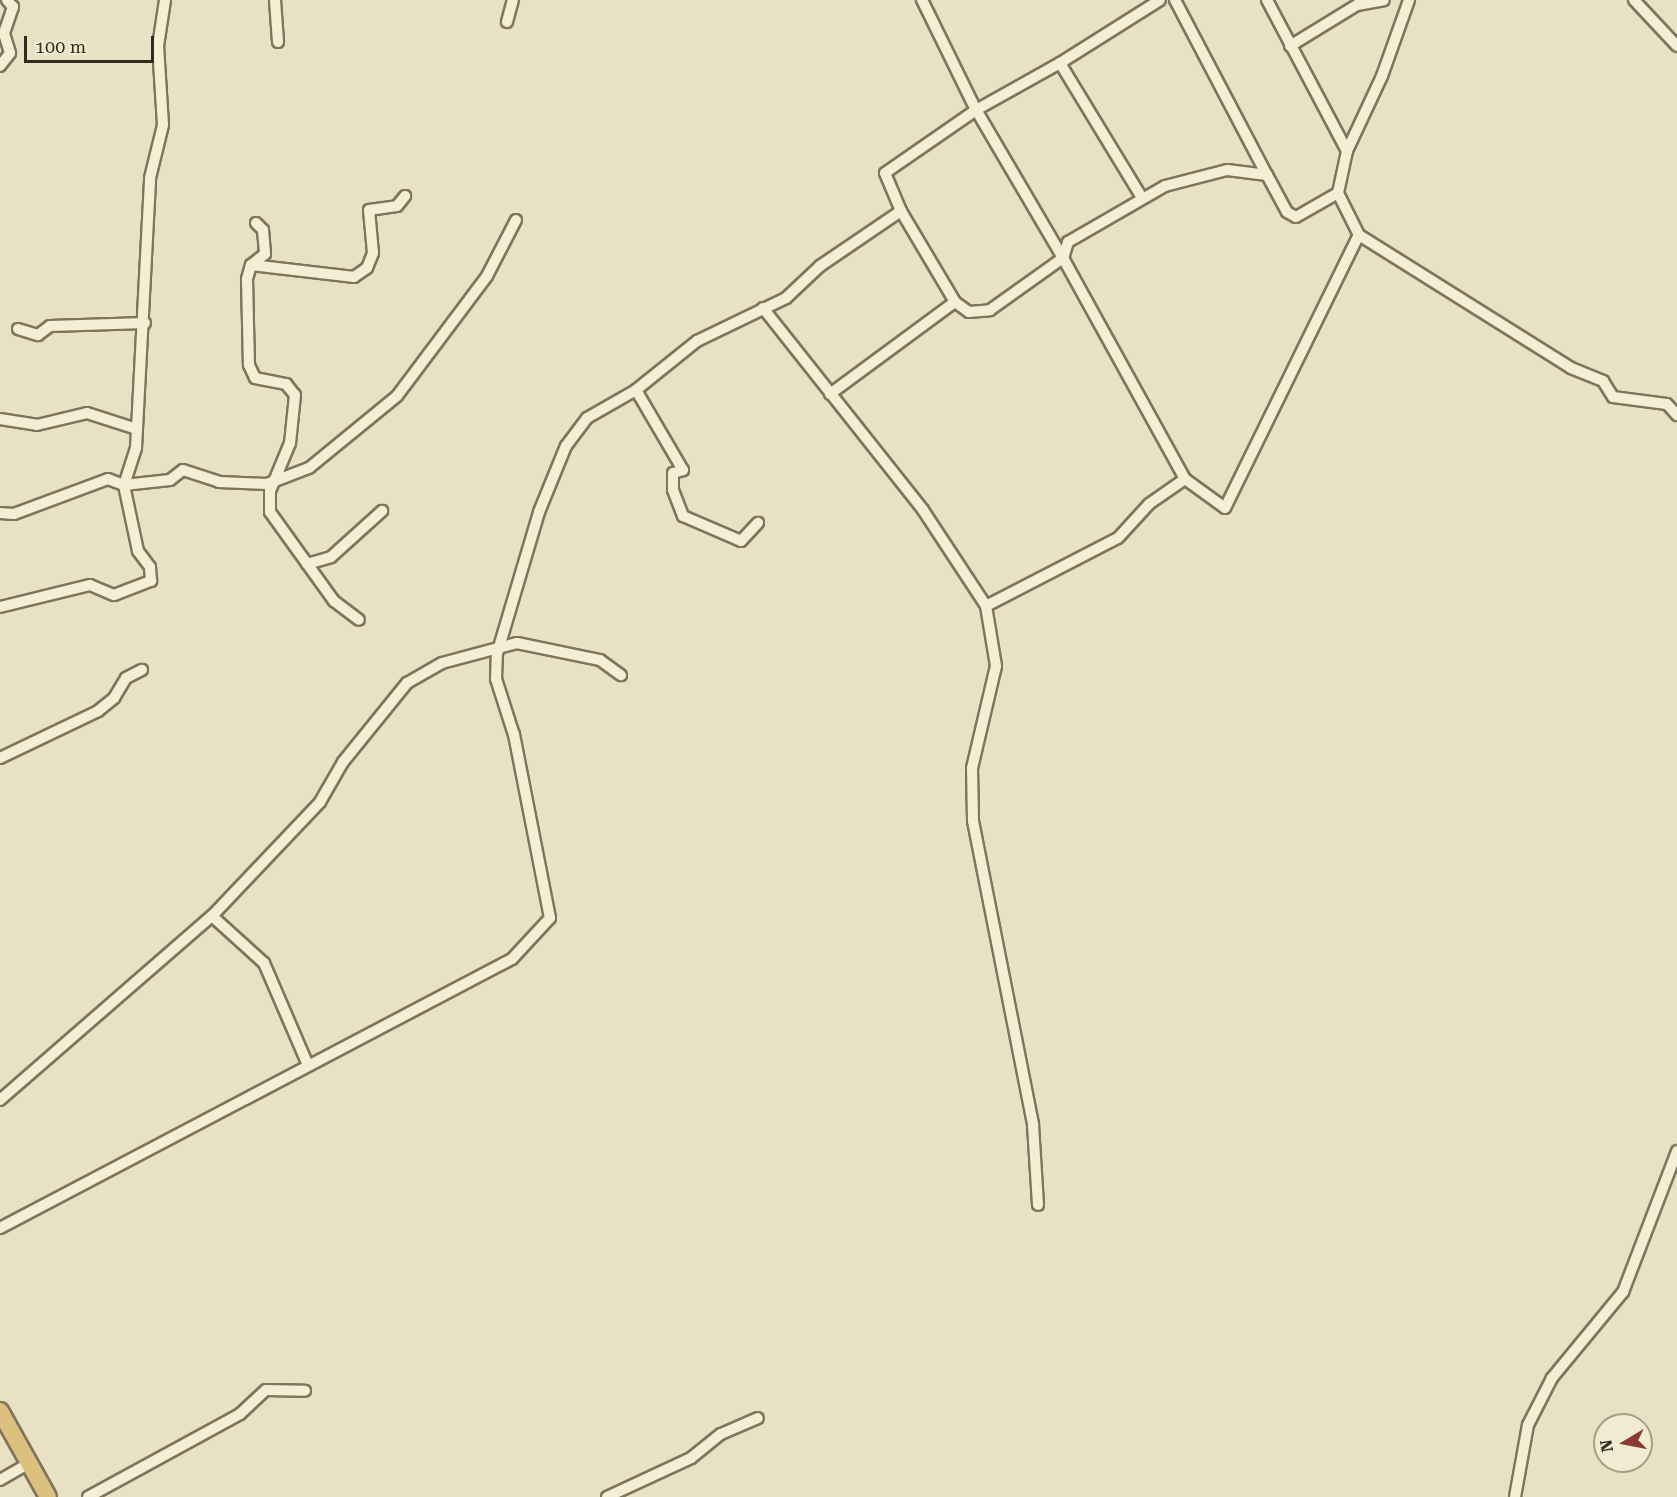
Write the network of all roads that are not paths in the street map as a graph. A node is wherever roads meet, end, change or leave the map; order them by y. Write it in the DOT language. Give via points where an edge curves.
graph roads {
  1 [pos="7,0"];
  2 [pos="165,0"];
  3 [pos="275,0"];
  4 [pos="513,0"];
  5 [pos="922,0"];
  6 [pos="1160,0"];
  7 [pos="1175,0"];
  8 [pos="1267,0"];
  9 [pos="1384,0"];
  10 [pos="1409,0"];
  11 [pos="1634,0"];
  12 [pos="507,22"];
  13 [pos="278,42"];
  14 [pos="1290,46"];
  15 [pos="1677,46"];
  16 [pos="1060,63"];
  17 [pos="0,66"];
  18 [pos="975,110"];
  19 [pos="1347,151"];
  20 [pos="1267,175"];
  21 [pos="1338,193"];
  22 [pos="405,196"];
  23 [pos="1142,198"];
  24 [pos="901,211"];
  25 [pos="516,220"];
  26 [pos="256,223"];
  27 [pos="1359,235"];
  28 [pos="1063,258"];
  29 [pos="251,265"];
  30 [pos="955,302"];
  31 [pos="763,308"];
  32 [pos="145,323"];
  33 [pos="18,329"];
  34 [pos="636,390"];
  35 [pos="831,394"];
  36 [pos="1677,414"];
  37 [pos="0,419"];
  38 [pos="134,428"];
  39 [pos="1185,478"];
  40 [pos="277,482"];
  41 [pos="124,485"];
  42 [pos="382,511"];
  43 [pos="0,513"];
  44 [pos="758,523"];
  45 [pos="307,564"];
  46 [pos="986,606"];
  47 [pos="0,607"];
  48 [pos="359,620"];
  49 [pos="500,644"];
  50 [pos="142,670"];
  51 [pos="621,675"];
  52 [pos="0,758"];
  53 [pos="212,916"];
  54 [pos="307,1063"];
  55 [pos="0,1100"];
  56 [pos="1677,1151"];
  57 [pos="1038,1205"];
  58 [pos="0,1228"];
  59 [pos="305,1391"];
  60 [pos="0,1411"];
  61 [pos="758,1418"];
  62 [pos="30,1463"];
  63 [pos="0,1480"];
  64 [pos="48,1497"];
  65 [pos="88,1497"];
  66 [pos="607,1497"];
  67 [pos="1515,1497"];
  1 -- 17 [label="street" via="12,7 3,33 10,53"];
  2 -- 32 [label="street" via="158,46 164,116 150,178"];
  3 -- 13 [label="street"];
  4 -- 12 [label="street"];
  5 -- 18 [label="street"];
  6 -- 16 [label="street"];
  7 -- 20 [label="street"];
  8 -- 14 [label="street"];
  9 -- 14 [label="street" via="1357,4"];
  10 -- 19 [label="street"];
  11 -- 15 [label="street"];
  14 -- 19 [label="street"];
  16 -- 18 [label="street"];
  16 -- 23 [label="street"];
  18 -- 24 [label="street" via="885,173"];
  18 -- 28 [label="street"];
  19 -- 21 [label="street"];
  20 -- 21 [label="street" via="1287,212 1296,217"];
  20 -- 23 [label="street" via="1227,170"];
  21 -- 27 [label="street"];
  22 -- 29 [label="street" via="397,206 369,210 373,253 367,268 354,277"];
  23 -- 28 [label="street" via="1068,242"];
  24 -- 30 [label="street"];
  24 -- 31 [label="street" via="820,266 786,298"];
  25 -- 40 [label="street" via="488,276 397,396 309,468"];
  26 -- 29 [label="street" via="263,230 265,254"];
  27 -- 36 [label="street" via="1571,368 1603,381 1613,398 1667,404"];
  27 -- 39 [label="street" via="1225,508"];
  28 -- 30 [label="street" via="990,310 969,312"];
  28 -- 39 [label="street"];
  29 -- 40 [label="street" via="252,374 286,384 296,395 290,443"];
  30 -- 35 [label="street"];
  31 -- 34 [label="street" via="697,341"];
  31 -- 35 [label="street"];
  32 -- 33 [label="street" via="50,326 38,335"];
  32 -- 38 [label="street"];
  34 -- 44 [label="street" via="683,470 673,473 673,490 683,516 741,541"];
  34 -- 49 [label="street" via="587,418 566,446 531,533"];
  35 -- 46 [label="street" via="922,510"];
  37 -- 38 [label="street" via="36,424 87,413"];
  38 -- 41 [label="street" via="136,448"];
  39 -- 46 [label="street" via="1149,504 1118,538"];
  40 -- 41 [label="street" via="236,484 183,470 170,480"];
  40 -- 45 [label="street" via="270,491 270,512"];
  41 -- 43 [label="street" via="108,479 14,514"];
  41 -- 47 [label="street" via="138,551 152,574 147,585 114,595 90,585"];
  42 -- 45 [label="street" via="331,557"];
  45 -- 48 [label="street" via="334,601"];
  46 -- 57 [label="street" via="996,666 972,768 973,821 1033,1125"];
  49 -- 51 [label="street" via="600,660"];
  49 -- 53 [label="street" via="442,663 407,683 343,762 320,802"];
  49 -- 54 [label="street" via="496,679 514,735 550,918 512,959"];
  50 -- 52 [label="street" via="126,678 114,698 98,711"];
  53 -- 54 [label="street" via="264,963"];
  53 -- 55 [label="street"];
  54 -- 58 [label="street"];
  56 -- 67 [label="street" via="1623,1292 1552,1378 1528,1425"];
  59 -- 65 [label="street" via="266,1390 240,1414"];
  60 -- 62 [label="highway"];
  61 -- 66 [label="street" via="721,1434 691,1458"];
  62 -- 63 [label="street"];
  62 -- 64 [label="highway"];
}
